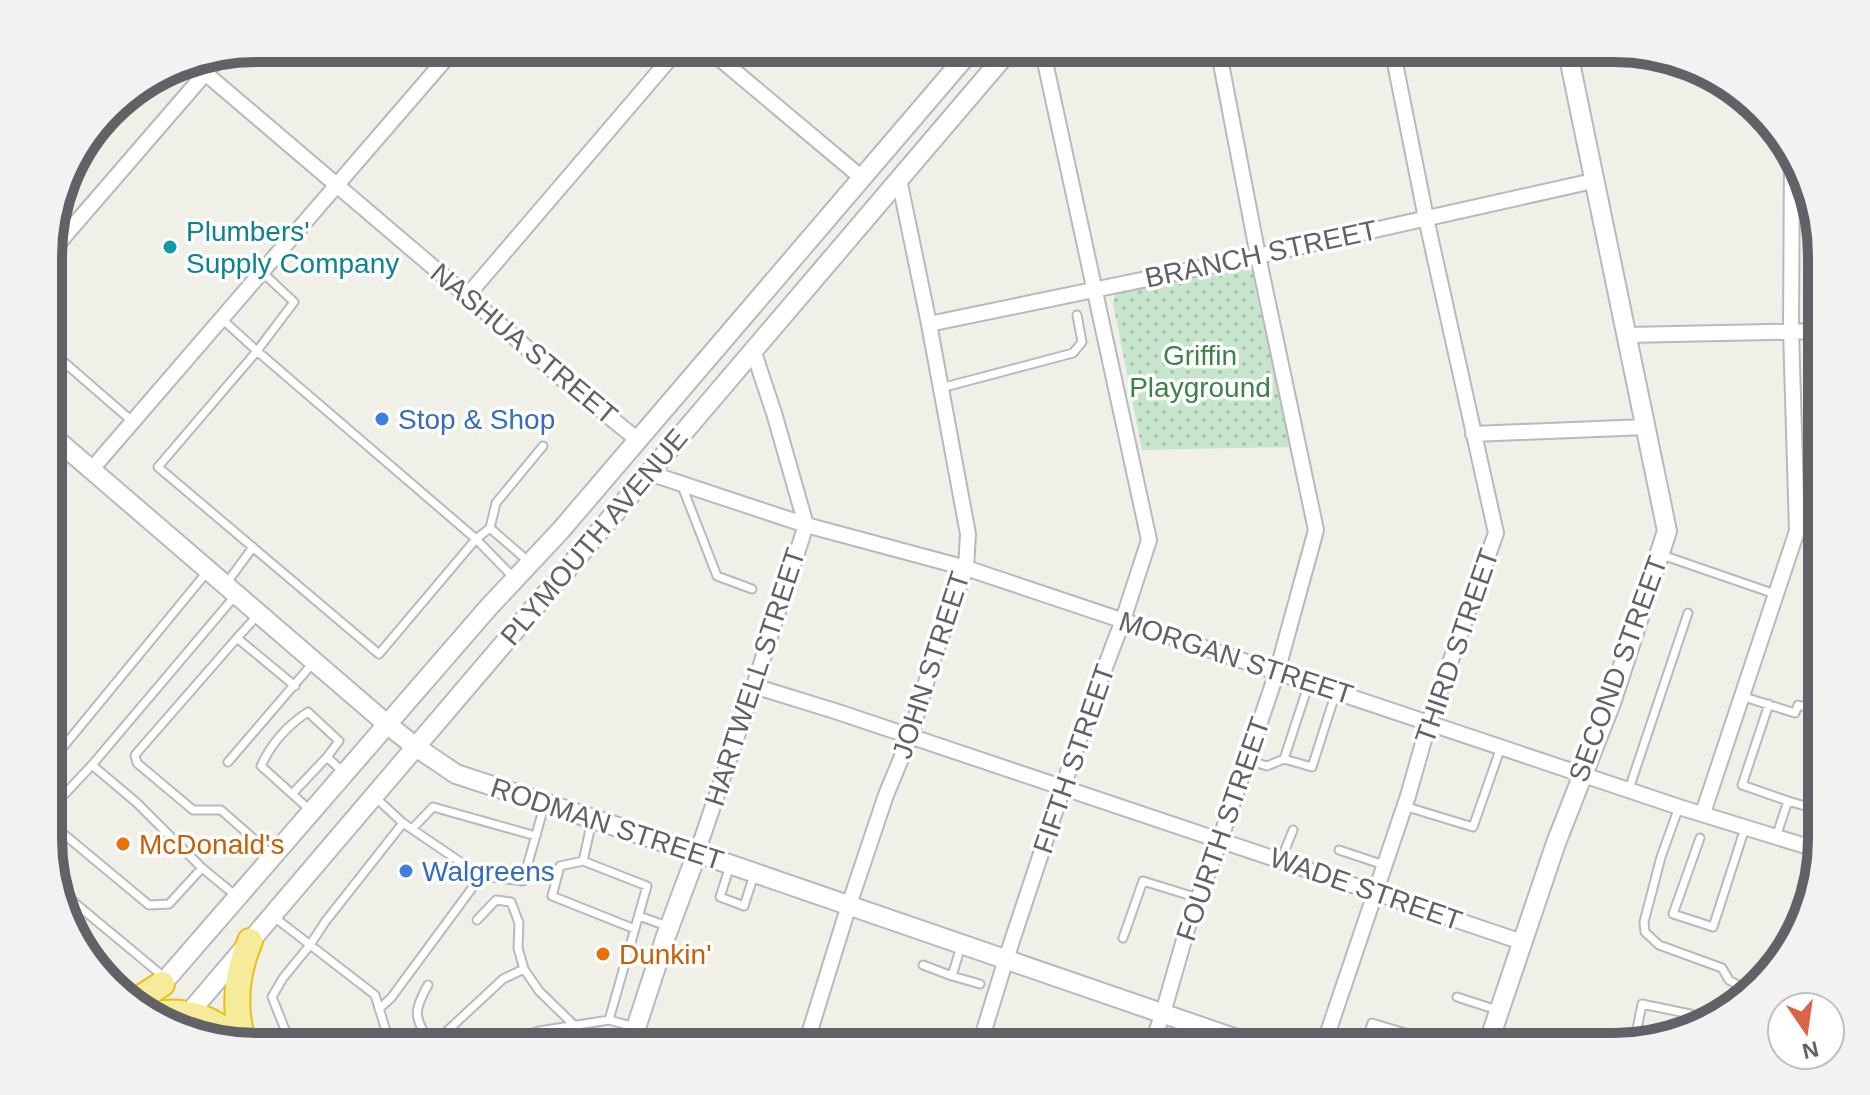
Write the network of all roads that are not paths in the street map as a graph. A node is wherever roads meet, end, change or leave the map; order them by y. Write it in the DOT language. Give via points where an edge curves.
graph roads {
  1 [pos="443,62"];
  2 [pos="667,62"];
  3 [pos="724,62"];
  4 [pos="961,62"];
  5 [pos="999,62"];
  6 [pos="1045,62"];
  7 [pos="1221,62"];
  8 [pos="1395,62"];
  9 [pos="1570,62"];
  10 [pos="211,68"];
  11 [pos="202,70"];
  12 [pos="206,74"];
  13 [pos="862,178"];
  14 [pos="899,179"];
  15 [pos="1792,180"];
  16 [pos="1593,181"];
  17 [pos="337,185"];
  18 [pos="1426,218"];
  19 [pos="63,238"];
  20 [pos="1258,256"];
  21 [pos="262,272"];
  22 [pos="1095,288"];
  23 [pos="467,296"];
  24 [pos="1077,315"];
  25 [pos="222,319"];
  26 [pos="929,324"];
  27 [pos="1791,331"];
  28 [pos="1808,331"];
  29 [pos="1627,335"];
  30 [pos="753,350"];
  31 [pos="257,351"];
  32 [pos="62,360"];
  33 [pos="941,388"];
  34 [pos="133,422"];
  35 [pos="1646,427"];
  36 [pos="1473,434"];
  37 [pos="638,440"];
  38 [pos="62,445"];
  39 [pos="543,446"];
  40 [pos="91,470"];
  41 [pos="649,473"];
  42 [pos="681,484"];
  43 [pos="806,525"];
  44 [pos="490,528"];
  45 [pos="476,539"];
  46 [pos="253,547"];
  47 [pos="1660,554"];
  48 [pos="531,564"];
  49 [pos="966,568"];
  50 [pos="208,570"];
  51 [pos="515,580"];
  52 [pos="231,589"];
  53 [pos="752,589"];
  54 [pos="1775,594"];
  55 [pos="1688,613"];
  56 [pos="260,614"];
  57 [pos="1123,620"];
  58 [pos="237,638"];
  59 [pos="314,662"];
  60 [pos="1277,672"];
  61 [pos="1309,683"];
  62 [pos="295,686"];
  63 [pos="754,686"];
  64 [pos="1336,692"];
  65 [pos="1741,696"];
  66 [pos="1769,704"];
  67 [pos="1808,708"];
  68 [pos="1429,722"];
  69 [pos="388,725"];
  70 [pos="910,737"];
  71 [pos="416,747"];
  72 [pos="1501,747"];
  73 [pos="62,748"];
  74 [pos="327,757"];
  75 [pos="1247,759"];
  76 [pos="1284,759"];
  77 [pos="228,762"];
  78 [pos="92,765"];
  79 [pos="345,774"];
  80 [pos="1581,775"];
  81 [pos="1063,788"];
  82 [pos="1629,789"];
  83 [pos="292,794"];
  84 [pos="374,796"];
  85 [pos="62,797"];
  86 [pos="1788,801"];
  87 [pos="545,803"];
  88 [pos="1404,806"];
  89 [pos="1679,807"];
  90 [pos="1808,807"];
  91 [pos="312,812"];
  92 [pos="1703,813"];
  93 [pos="592,819"];
  94 [pos="403,823"];
  95 [pos="1746,826"];
  96 [pos="412,829"];
  97 [pos="1293,830"];
  98 [pos="62,833"];
  99 [pos="536,836"];
  100 [pos="1776,837"];
  101 [pos="1700,838"];
  102 [pos="1220,840"];
  103 [pos="1808,847"];
  104 [pos="1339,850"];
  105 [pos="697,853"];
  106 [pos="272,855"];
  107 [pos="1281,860"];
  108 [pos="583,861"];
  109 [pos="730,864"];
  110 [pos="1384,865"];
  111 [pos="202,868"];
  112 [pos="755,873"];
  113 [pos="481,876"];
  114 [pos="1374,892"];
  115 [pos="236,897"];
  116 [pos="1198,898"];
  117 [pos="72,901"];
  118 [pos="849,905"];
  119 [pos="272,916"];
  120 [pos="639,916"];
  121 [pos="477,920"];
  122 [pos="670,927"];
  123 [pos="635,929"];
  124 [pos="1123,938"];
  125 [pos="250,941"];
  126 [pos="1522,942"];
  127 [pos="962,944"];
  128 [pos="310,945"];
  129 [pos="1006,959"];
  130 [pos="923,965"];
  131 [pos="524,969"];
  132 [pos="952,976"];
  133 [pos="164,982"];
  134 [pos="980,984"];
  135 [pos="428,985"];
  136 [pos="1740,986"];
  137 [pos="143,996"];
  138 [pos="1457,997"];
  139 [pos="149,1000"];
  140 [pos="379,1009"];
  141 [pos="1499,1010"];
  142 [pos="1163,1013"];
  143 [pos="1690,1017"];
  144 [pos="184,1019"];
  145 [pos="187,1020"];
  146 [pos="609,1020"];
  147 [pos="574,1025"];
  148 [pos="224,1030"];
  149 [pos="1637,1031"];
  150 [pos="240,1032"];
  151 [pos="286,1033"];
  152 [pos="385,1033"];
  153 [pos="424,1033"];
  154 [pos="446,1033"];
  155 [pos="533,1033"];
  156 [pos="622,1033"];
  157 [pos="634,1033"];
  158 [pos="809,1033"];
  159 [pos="983,1033"];
  160 [pos="1156,1033"];
  161 [pos="1220,1033"];
  162 [pos="1328,1033"];
  163 [pos="1369,1033"];
  164 [pos="1405,1033"];
  165 [pos="1492,1033"];
  1 -- 17 [label="street"];
  2 -- 23 [label="street"];
  3 -- 13 [label="street"];
  4 -- 13 [label="main road, PLYMOUTH AVENUE"];
  5 -- 14 [label="main road, PLYMOUTH AVENUE"];
  6 -- 22 [label="street, FIFTH STREET"];
  7 -- 20 [label="street, FOURTH STREET"];
  8 -- 18 [label="street, THIRD STREET"];
  9 -- 16 [label="main road, SECOND STREET"];
  10 -- 12 [label="street"];
  11 -- 12 [label="street, NASHUA STREET"];
  12 -- 17 [label="street, NASHUA STREET"];
  12 -- 19 [label="street"];
  13 -- 37 [label="main road, PLYMOUTH AVENUE"];
  14 -- 26 [label="street, JOHN STREET"];
  14 -- 30 [label="main road, PLYMOUTH AVENUE"];
  15 -- 27 [label="street"];
  16 -- 18 [label="street, BRANCH STREET"];
  16 -- 29 [label="main road, SECOND STREET"];
  17 -- 21 [label="street"];
  17 -- 23 [label="street, NASHUA STREET"];
  18 -- 20 [label="street, BRANCH STREET"];
  18 -- 36 [label="street, THIRD STREET"];
  20 -- 22 [label="street, BRANCH STREET"];
  20 -- 60 [label="street, FOURTH STREET" via="1316,530"];
  21 -- 25 [label="street"];
  21 -- 31 [label="lane" via="294,302"];
  22 -- 26 [label="street, BRANCH STREET"];
  22 -- 57 [label="street, FIFTH STREET" via="1149,540"];
  23 -- 37 [label="street, NASHUA STREET"];
  24 -- 33 [label="lane" via="1082,342 1073,353"];
  25 -- 31 [label="lane"];
  25 -- 34 [label="street"];
  26 -- 33 [label="street, JOHN STREET"];
  27 -- 28 [label="street"];
  27 -- 29 [label="street"];
  27 -- 54 [label="street" via="1797,531"];
  29 -- 35 [label="main road, SECOND STREET"];
  30 -- 41 [label="main road, PLYMOUTH AVENUE"];
  30 -- 43 [label="street, HARTWELL STREET"];
  31 -- 45 [label="lane"];
  31 -- 46 [label="lane" via="158,467"];
  32 -- 34 [label="lane"];
  33 -- 49 [label="street, JOHN STREET" via="968,534"];
  34 -- 40 [label="street"];
  35 -- 36 [label="street"];
  35 -- 47 [label="main road, SECOND STREET" via="1667,531"];
  36 -- 68 [label="street, THIRD STREET" via="1496,533"];
  37 -- 48 [label="main road, PLYMOUTH AVENUE"];
  38 -- 40 [label="main road, RODMAN STREET"];
  39 -- 44 [label="lane" via="496,503"];
  40 -- 50 [label="main road, RODMAN STREET"];
  41 -- 42 [label="street, MORGAN STREET"];
  41 -- 71 [label="main road, PLYMOUTH AVENUE"];
  42 -- 43 [label="street, MORGAN STREET"];
  42 -- 53 [label="lane" via="717,576"];
  43 -- 49 [label="street, MORGAN STREET"];
  43 -- 63 [label="street, HARTWELL STREET"];
  44 -- 45 [label="lane"];
  44 -- 48 [label="lane"];
  45 -- 46 [label="lane" via="379,654"];
  45 -- 51 [label="lane"];
  46 -- 52 [label="lane"];
  47 -- 54 [label="lane"];
  47 -- 80 [label="main road, SECOND STREET" via="1611,703"];
  48 -- 51 [label="main road, PLYMOUTH AVENUE"];
  49 -- 57 [label="street, MORGAN STREET"];
  49 -- 70 [label="street, JOHN STREET"];
  50 -- 52 [label="main road, RODMAN STREET"];
  50 -- 73 [label="lane"];
  51 -- 69 [label="main road, PLYMOUTH AVENUE"];
  52 -- 56 [label="main road, RODMAN STREET"];
  52 -- 78 [label="lane"];
  54 -- 65 [label="street"];
  55 -- 82 [label="lane"];
  56 -- 58 [label="lane"];
  56 -- 59 [label="main road, RODMAN STREET"];
  57 -- 60 [label="street, MORGAN STREET"];
  57 -- 81 [label="street, FIFTH STREET"];
  58 -- 62 [label="lane"];
  58 -- 106 [label="lane" via="135,755 137,763 193,810 221,810"];
  59 -- 62 [label="lane"];
  59 -- 69 [label="main road, RODMAN STREET"];
  60 -- 61 [label="street, MORGAN STREET"];
  60 -- 75 [label="street, FOURTH STREET"];
  61 -- 64 [label="street, MORGAN STREET"];
  61 -- 76 [label="lane"];
  62 -- 77 [label="lane"];
  63 -- 70 [label="street, WADE STREET"];
  63 -- 105 [label="street, HARTWELL STREET"];
  64 -- 68 [label="street, MORGAN STREET"];
  64 -- 76 [label="lane" via="1312,767"];
  65 -- 66 [label="lane"];
  65 -- 92 [label="street"];
  66 -- 67 [label="lane" via="1795,713 1798,705"];
  66 -- 86 [label="lane" via="1742,785"];
  68 -- 72 [label="street, MORGAN STREET"];
  68 -- 88 [label="street, THIRD STREET"];
  69 -- 71 [label="main road, RODMAN STREET"];
  69 -- 79 [label="main road, PLYMOUTH AVENUE"];
  70 -- 81 [label="street, WADE STREET"];
  70 -- 118 [label="street, JOHN STREET"];
  71 -- 84 [label="main road, PLYMOUTH AVENUE"];
  71 -- 87 [label="main road, RODMAN STREET" via="456,774"];
  72 -- 80 [label="street, MORGAN STREET"];
  72 -- 88 [label="lane" via="1473,827"];
  74 -- 79 [label="lane"];
  74 -- 83 [label="lane"];
  74 -- 83 [label="lane" via="339,741 308,712 268,750 261,766"];
  75 -- 76 [label="lane" via="1267,766"];
  75 -- 102 [label="street, FOURTH STREET"];
  78 -- 85 [label="lane"];
  78 -- 111 [label="lane"];
  79 -- 91 [label="main road, PLYMOUTH AVENUE"];
  80 -- 82 [label="street, MORGAN STREET"];
  80 -- 126 [label="main road, SECOND STREET"];
  81 -- 102 [label="street, WADE STREET"];
  81 -- 129 [label="street, FIFTH STREET"];
  82 -- 89 [label="street, MORGAN STREET"];
  83 -- 91 [label="lane"];
  84 -- 94 [label="lane"];
  84 -- 119 [label="main road, PLYMOUTH AVENUE"];
  86 -- 90 [label="lane"];
  86 -- 100 [label="lane"];
  87 -- 93 [label="main road, RODMAN STREET"];
  87 -- 99 [label="lane"];
  88 -- 110 [label="street, THIRD STREET"];
  89 -- 92 [label="street, MORGAN STREET"];
  89 -- 136 [label="lane" via="1661,857 1645,932 1659,945 1722,968"];
  91 -- 106 [label="main road, PLYMOUTH AVENUE"];
  92 -- 95 [label="street, MORGAN STREET"];
  93 -- 105 [label="main road, RODMAN STREET"];
  93 -- 108 [label="lane"];
  94 -- 96 [label="lane"];
  94 -- 128 [label="lane"];
  95 -- 100 [label="street, MORGAN STREET"];
  95 -- 101 [label="lane" via="1713,927 1673,914"];
  96 -- 99 [label="lane" via="433,807"];
  96 -- 113 [label="lane"];
  97 -- 107 [label="lane"];
  98 -- 111 [label="lane" via="149,905 169,904"];
  99 -- 113 [label="lane" via="523,881"];
  100 -- 103 [label="street, MORGAN STREET"];
  102 -- 107 [label="street, WADE STREET"];
  102 -- 116 [label="street, FOURTH STREET"];
  104 -- 110 [label="lane"];
  105 -- 109 [label="main road, RODMAN STREET"];
  105 -- 122 [label="main road, HARTWELL STREET"];
  106 -- 115 [label="main road, PLYMOUTH AVENUE"];
  107 -- 114 [label="street, WADE STREET"];
  108 -- 120 [label="lane" via="647,886"];
  108 -- 123 [label="lane" via="560,866 552,896"];
  109 -- 112 [label="main road, RODMAN STREET"];
  109 -- 112 [label="lane" via="720,897 744,906"];
  110 -- 114 [label="street, THIRD STREET"];
  111 -- 115 [label="lane"];
  112 -- 118 [label="main road, RODMAN STREET"];
  113 -- 140 [label="lane"];
  114 -- 126 [label="street, WADE STREET"];
  114 -- 162 [label="street, THIRD STREET"];
  115 -- 133 [label="main road, PLYMOUTH AVENUE"];
  116 -- 124 [label="lane" via="1143,881"];
  116 -- 142 [label="street, FOURTH STREET"];
  117 -- 133 [label="lane"];
  118 -- 127 [label="main road, RODMAN STREET"];
  118 -- 158 [label="street, JOHN STREET"];
  119 -- 125 [label="main road, PLYMOUTH AVENUE"];
  119 -- 128 [label="lane"];
  120 -- 122 [label="lane"];
  120 -- 123 [label="lane"];
  121 -- 131 [label="lane" via="496,900 511,902"];
  122 -- 157 [label="main road, HARTWELL STREET"];
  123 -- 146 [label="lane"];
  125 -- 144 [label="main road, PLYMOUTH AVENUE"];
  125 -- 150 [label="highway" via="236,1003"];
  126 -- 141 [label="main road, SECOND STREET"];
  127 -- 129 [label="main road, RODMAN STREET"];
  127 -- 132 [label="lane"];
  128 -- 140 [label="lane" via="375,995"];
  128 -- 151 [label="lane" via="272,997"];
  129 -- 142 [label="main road, RODMAN STREET"];
  129 -- 159 [label="street, FIFTH STREET"];
  130 -- 132 [label="lane"];
  131 -- 147 [label="lane"];
  131 -- 154 [label="lane" via="503,979"];
  132 -- 134 [label="lane"];
  133 -- 137 [label="highway"];
  133 -- 139 [label="main road, PLYMOUTH AVENUE"];
  135 -- 153 [label="lane" via="418,1003 417,1020"];
  138 -- 141 [label="lane"];
  140 -- 152 [label="lane"];
  141 -- 165 [label="main road, SECOND STREET"];
  142 -- 160 [label="street, FOURTH STREET"];
  142 -- 161 [label="main road, RODMAN STREET"];
  143 -- 149 [label="lane" via="1642,1004"];
  145 -- 148 [label="highway" via="209,1019"];
  146 -- 147 [label="lane"];
  146 -- 156 [label="lane"];
  147 -- 155 [label="lane"];
  163 -- 164 [label="lane" via="1372,1023"];
}
